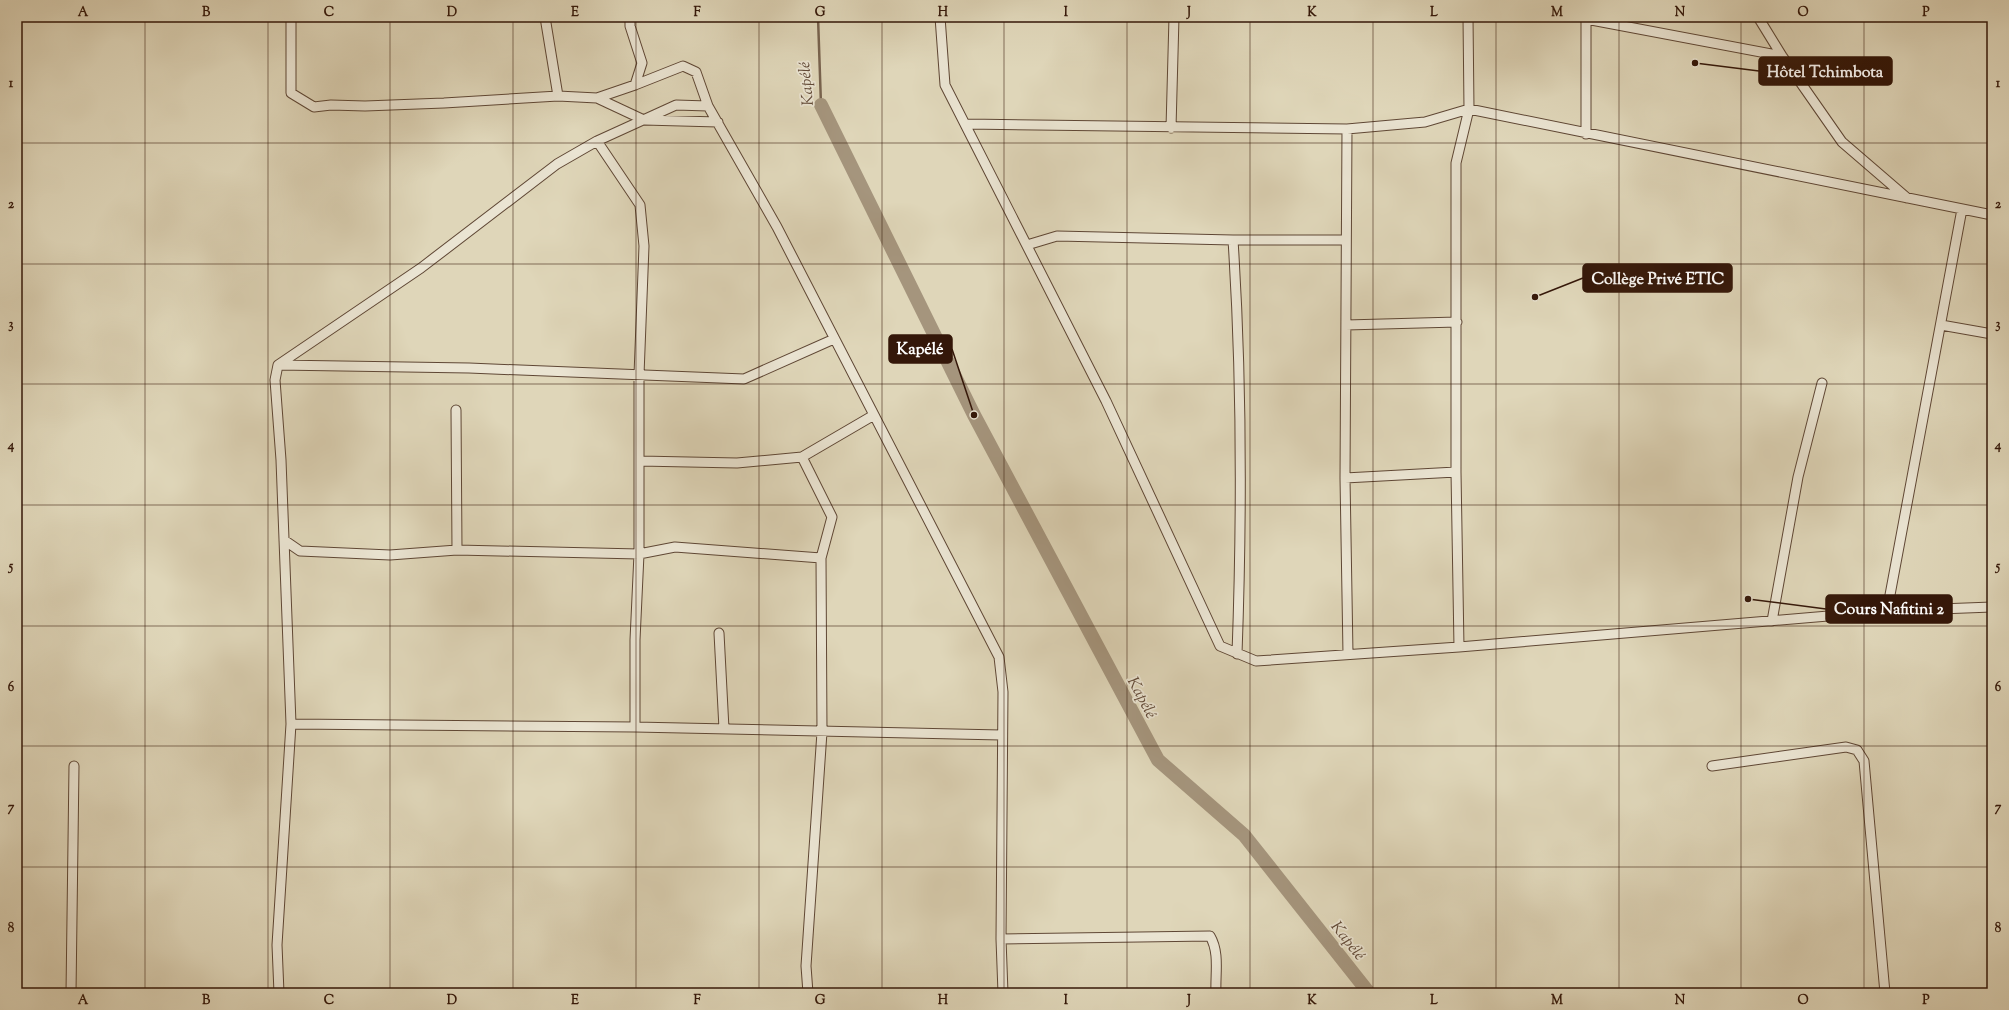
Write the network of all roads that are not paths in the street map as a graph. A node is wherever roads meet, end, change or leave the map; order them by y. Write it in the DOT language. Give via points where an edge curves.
graph roads {
  1 [pos="292,17"];
  2 [pos="545,17"];
  3 [pos="630,17"];
  4 [pos="940,17"];
  5 [pos="1174,17"];
  6 [pos="1468,17"];
  7 [pos="1758,17"];
  8 [pos="1586,18"];
  9 [pos="1782,56"];
  10 [pos="635,85"];
  11 [pos="558,96"];
  12 [pos="597,98"];
  13 [pos="708,106"];
  14 [pos="1469,109"];
  15 [pos="644,120"];
  16 [pos="718,122"];
  17 [pos="967,124"];
  18 [pos="1171,128"];
  19 [pos="1347,129"];
  20 [pos="1586,134"];
  21 [pos="597,141"];
  22 [pos="1908,199"];
  23 [pos="1962,209"];
  24 [pos="1992,215"];
  25 [pos="1233,240"];
  26 [pos="1346,240"];
  27 [pos="1027,245"];
  28 [pos="1457,322"];
  29 [pos="1941,324"];
  30 [pos="1346,325"];
  31 [pos="1992,334"];
  32 [pos="834,339"];
  33 [pos="278,365"];
  34 [pos="639,375"];
  35 [pos="1822,383"];
  36 [pos="456,410"];
  37 [pos="874,415"];
  38 [pos="802,457"];
  39 [pos="640,461"];
  40 [pos="1456,472"];
  41 [pos="1346,478"];
  42 [pos="284,540"];
  43 [pos="457,550"];
  44 [pos="639,554"];
  45 [pos="821,558"];
  46 [pos="1992,607"];
  47 [pos="1887,611"];
  48 [pos="1772,620"];
  49 [pos="719,633"];
  50 [pos="1459,647"];
  51 [pos="1237,654"];
  52 [pos="1348,654"];
  53 [pos="291,724"];
  54 [pos="635,727"];
  55 [pos="724,729"];
  56 [pos="822,732"];
  57 [pos="1002,735"];
  58 [pos="74,766"];
  59 [pos="1712,766"];
  60 [pos="1001,939"];
  61 [pos="71,993"];
  62 [pos="279,993"];
  63 [pos="808,993"];
  64 [pos="1003,993"];
  65 [pos="1216,993"];
  66 [pos="1885,993"];
  1 -- 11 [label="street" via="291,93 314,107"];
  2 -- 11 [label="street"];
  3 -- 10 [label="street" via="630,26 642,63"];
  4 -- 17 [label="street" via="945,85"];
  5 -- 18 [label="street"];
  6 -- 14 [label="street"];
  7 -- 9 [label="street"];
  8 -- 9 [label="street"];
  8 -- 20 [label="street"];
  9 -- 22 [label="street" via="1842,142"];
  10 -- 12 [label="street"];
  10 -- 13 [label="street" via="683,66 696,72"];
  11 -- 12 [label="street"];
  12 -- 15 [label="street"];
  13 -- 15 [label="street" via="676,105"];
  13 -- 16 [label="street"];
  14 -- 19 [label="street" via="1425,122"];
  14 -- 20 [label="street"];
  14 -- 28 [label="street" via="1456,163"];
  15 -- 16 [label="street"];
  15 -- 21 [label="street"];
  16 -- 32 [label="street"];
  17 -- 18 [label="street"];
  17 -- 27 [label="street"];
  18 -- 19 [label="street"];
  19 -- 26 [label="street"];
  20 -- 22 [label="street"];
  21 -- 33 [label="street" via="557,164 421,268"];
  21 -- 34 [label="street" via="640,205 644,246"];
  22 -- 23 [label="street"];
  23 -- 24 [label="street"];
  23 -- 29 [label="street"];
  25 -- 26 [label="street"];
  25 -- 27 [label="street" via="1057,236"];
  25 -- 51 [label="street" via="1238,326 1240,582"];
  26 -- 30 [label="street"];
  27 -- 51 [label="street" via="1106,401 1220,646"];
  28 -- 30 [label="street"];
  28 -- 40 [label="street"];
  29 -- 31 [label="street"];
  29 -- 47 [label="street"];
  30 -- 41 [label="street"];
  32 -- 34 [label="street" via="744,379"];
  32 -- 37 [label="street"];
  33 -- 34 [label="street" via="469,368"];
  33 -- 42 [label="street" via="275,380"];
  34 -- 39 [label="street"];
  35 -- 48 [label="street" via="1798,477"];
  36 -- 43 [label="street"];
  37 -- 38 [label="street"];
  37 -- 57 [label="street" via="999,657 1003,692"];
  38 -- 39 [label="street" via="737,463"];
  38 -- 45 [label="street" via="832,517"];
  39 -- 44 [label="street"];
  40 -- 41 [label="street"];
  40 -- 50 [label="street"];
  41 -- 52 [label="street"];
  42 -- 43 [label="street" via="300,552 390,555"];
  42 -- 53 [label="street"];
  43 -- 44 [label="street"];
  44 -- 45 [label="street" via="675,547"];
  44 -- 54 [label="street" via="635,640"];
  45 -- 56 [label="street"];
  46 -- 47 [label="street"];
  47 -- 48 [label="street"];
  48 -- 50 [label="street"];
  49 -- 55 [label="street"];
  50 -- 52 [label="street"];
  51 -- 52 [label="street" via="1256,661"];
  53 -- 54 [label="street"];
  53 -- 62 [label="street" via="277,945"];
  54 -- 55 [label="street"];
  55 -- 56 [label="street"];
  56 -- 57 [label="street"];
  56 -- 63 [label="street" via="806,966"];
  57 -- 60 [label="street"];
  58 -- 61 [label="street"];
  59 -- 66 [label="street" via="1846,747 1857,750 1864,761"];
  60 -- 64 [label="street"];
  60 -- 65 [label="street" via="1210,936 1216,954"];
}
